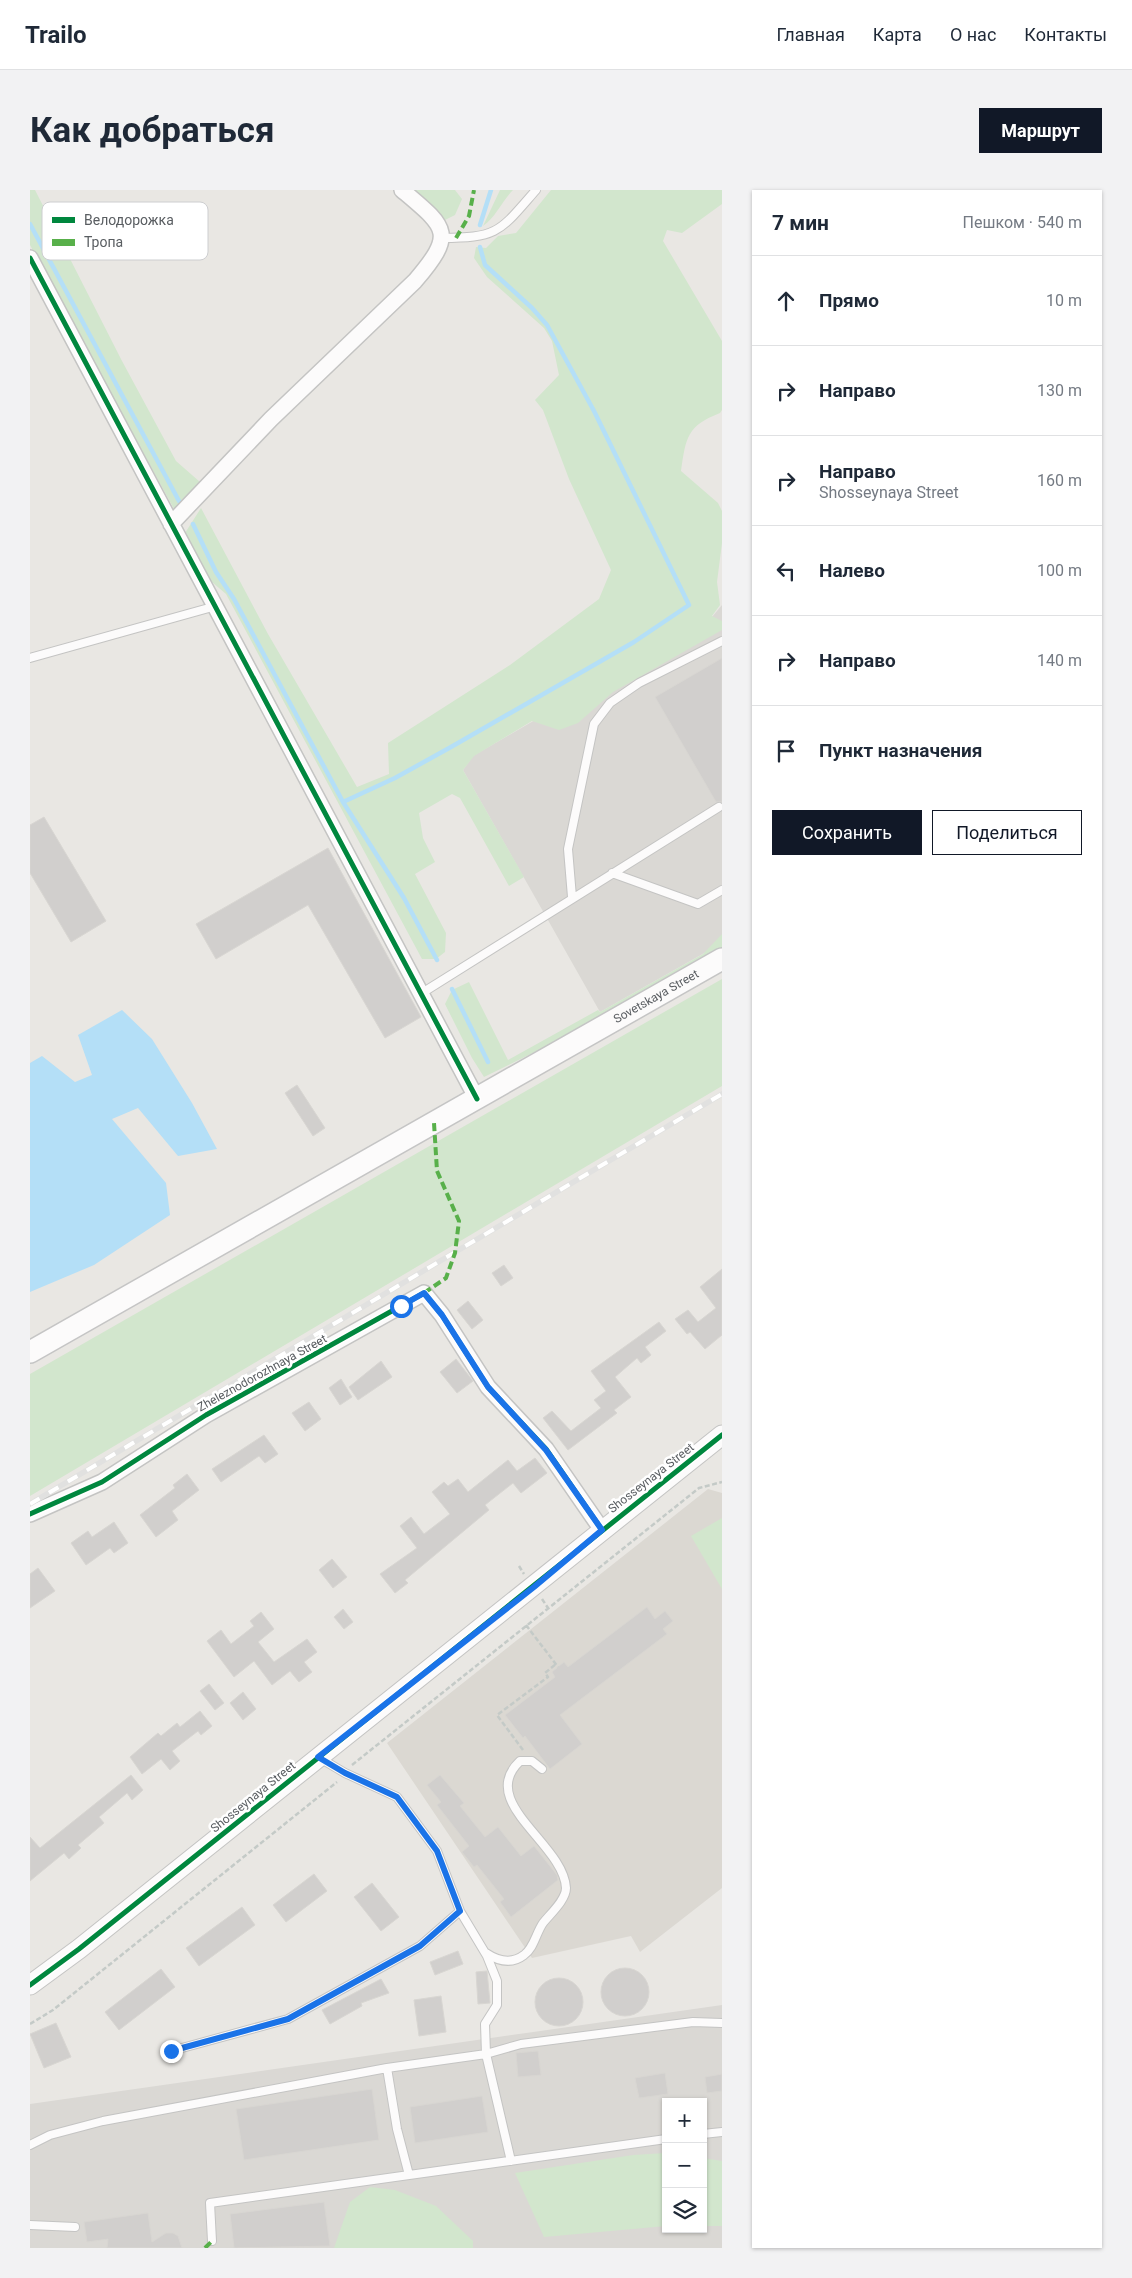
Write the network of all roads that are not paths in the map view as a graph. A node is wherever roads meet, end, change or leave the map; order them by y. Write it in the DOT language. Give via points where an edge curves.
graph roads {
  1 [pos="402,190"];
  2 [pos="536,190"];
  3 [pos="442,238"];
  4 [pos="30,258"];
  5 [pos="171,524"];
  6 [pos="216,606"];
  7 [pos="722,642"];
  8 [pos="30,658"];
  9 [pos="719,807"];
  10 [pos="612,873"];
  11 [pos="722,890"];
  12 [pos="572,898"];
  13 [pos="722,959"];
  14 [pos="422,993"];
  15 [pos="477,1098"];
  16 [pos="30,1352"];
  17 [pos="722,1435"];
  18 [pos="30,1514"];
  19 [pos="602,1530"];
  20 [pos="318,1757"];
  21 [pos="542,1769"];
  22 [pos="460,1911"];
  23 [pos="484,1952"];
  24 [pos="30,1986"];
  25 [pos="722,2023"];
  26 [pos="171,2051"];
  27 [pos="486,2054"];
  28 [pos="387,2068"];
  29 [pos="722,2132"];
  30 [pos="707,2134"];
  31 [pos="662,2140"];
  32 [pos="30,2145"];
  33 [pos="510,2161"];
  34 [pos="409,2175"];
  35 [pos="30,2225"];
  36 [pos="75,2228"];
  37 [pos="212,2241"];
  1 -- 3 [label="street" via="434,217"];
  2 -- 3 [label="lane" via="506,224 488,235"];
  3 -- 5 [label="street" via="435,257 415,281 271,419"];
  4 -- 5 [label="street"];
  5 -- 6 [label="street"];
  6 -- 8 [label="lane"];
  6 -- 14 [label="street"];
  7 -- 12 [label="lane" via="639,683 610,703 594,724 568,849"];
  9 -- 10 [label="lane"];
  10 -- 11 [label="lane" via="698,904"];
  10 -- 12 [label="lane"];
  12 -- 14 [label="lane"];
  13 -- 15 [label="main road, Sovetskaya Street"];
  14 -- 15 [label="street"];
  15 -- 16 [label="main road, Sovetskaya Street"];
  17 -- 19 [label="street, Shosseynaya Street"];
  18 -- 19 [label="street, Zheleznodorozhnaya Street" via="102,1482 206,1416 424,1293 488,1387 546,1450"];
  19 -- 20 [label="street, Shosseynaya Street"];
  20 -- 22 [label="lane" via="397,1797 437,1851"];
  20 -- 24 [label="street, Shosseynaya Street"];
  21 -- 23 [label="lane" via="532,1761 520,1761 509,1775 507,1789 517,1813 542,1841 561,1872 566,1889 528,1952 520,1959 496,1959"];
  22 -- 23 [label="lane"];
  22 -- 26 [label="lane" via="420,1946 288,2019"];
  23 -- 27 [label="lane" via="497,1981 497,2005 486,2024"];
  25 -- 27 [label="lane" via="693,2022 521,2044"];
  27 -- 28 [label="lane"];
  27 -- 33 [label="lane"];
  28 -- 32 [label="lane" via="103,2121 50,2135"];
  28 -- 34 [label="lane"];
  29 -- 30 [label="lane"];
  31 -- 33 [label="lane"];
  33 -- 34 [label="lane"];
  34 -- 37 [label="lane" via="210,2203"];
  35 -- 36 [label="lane"];
}
